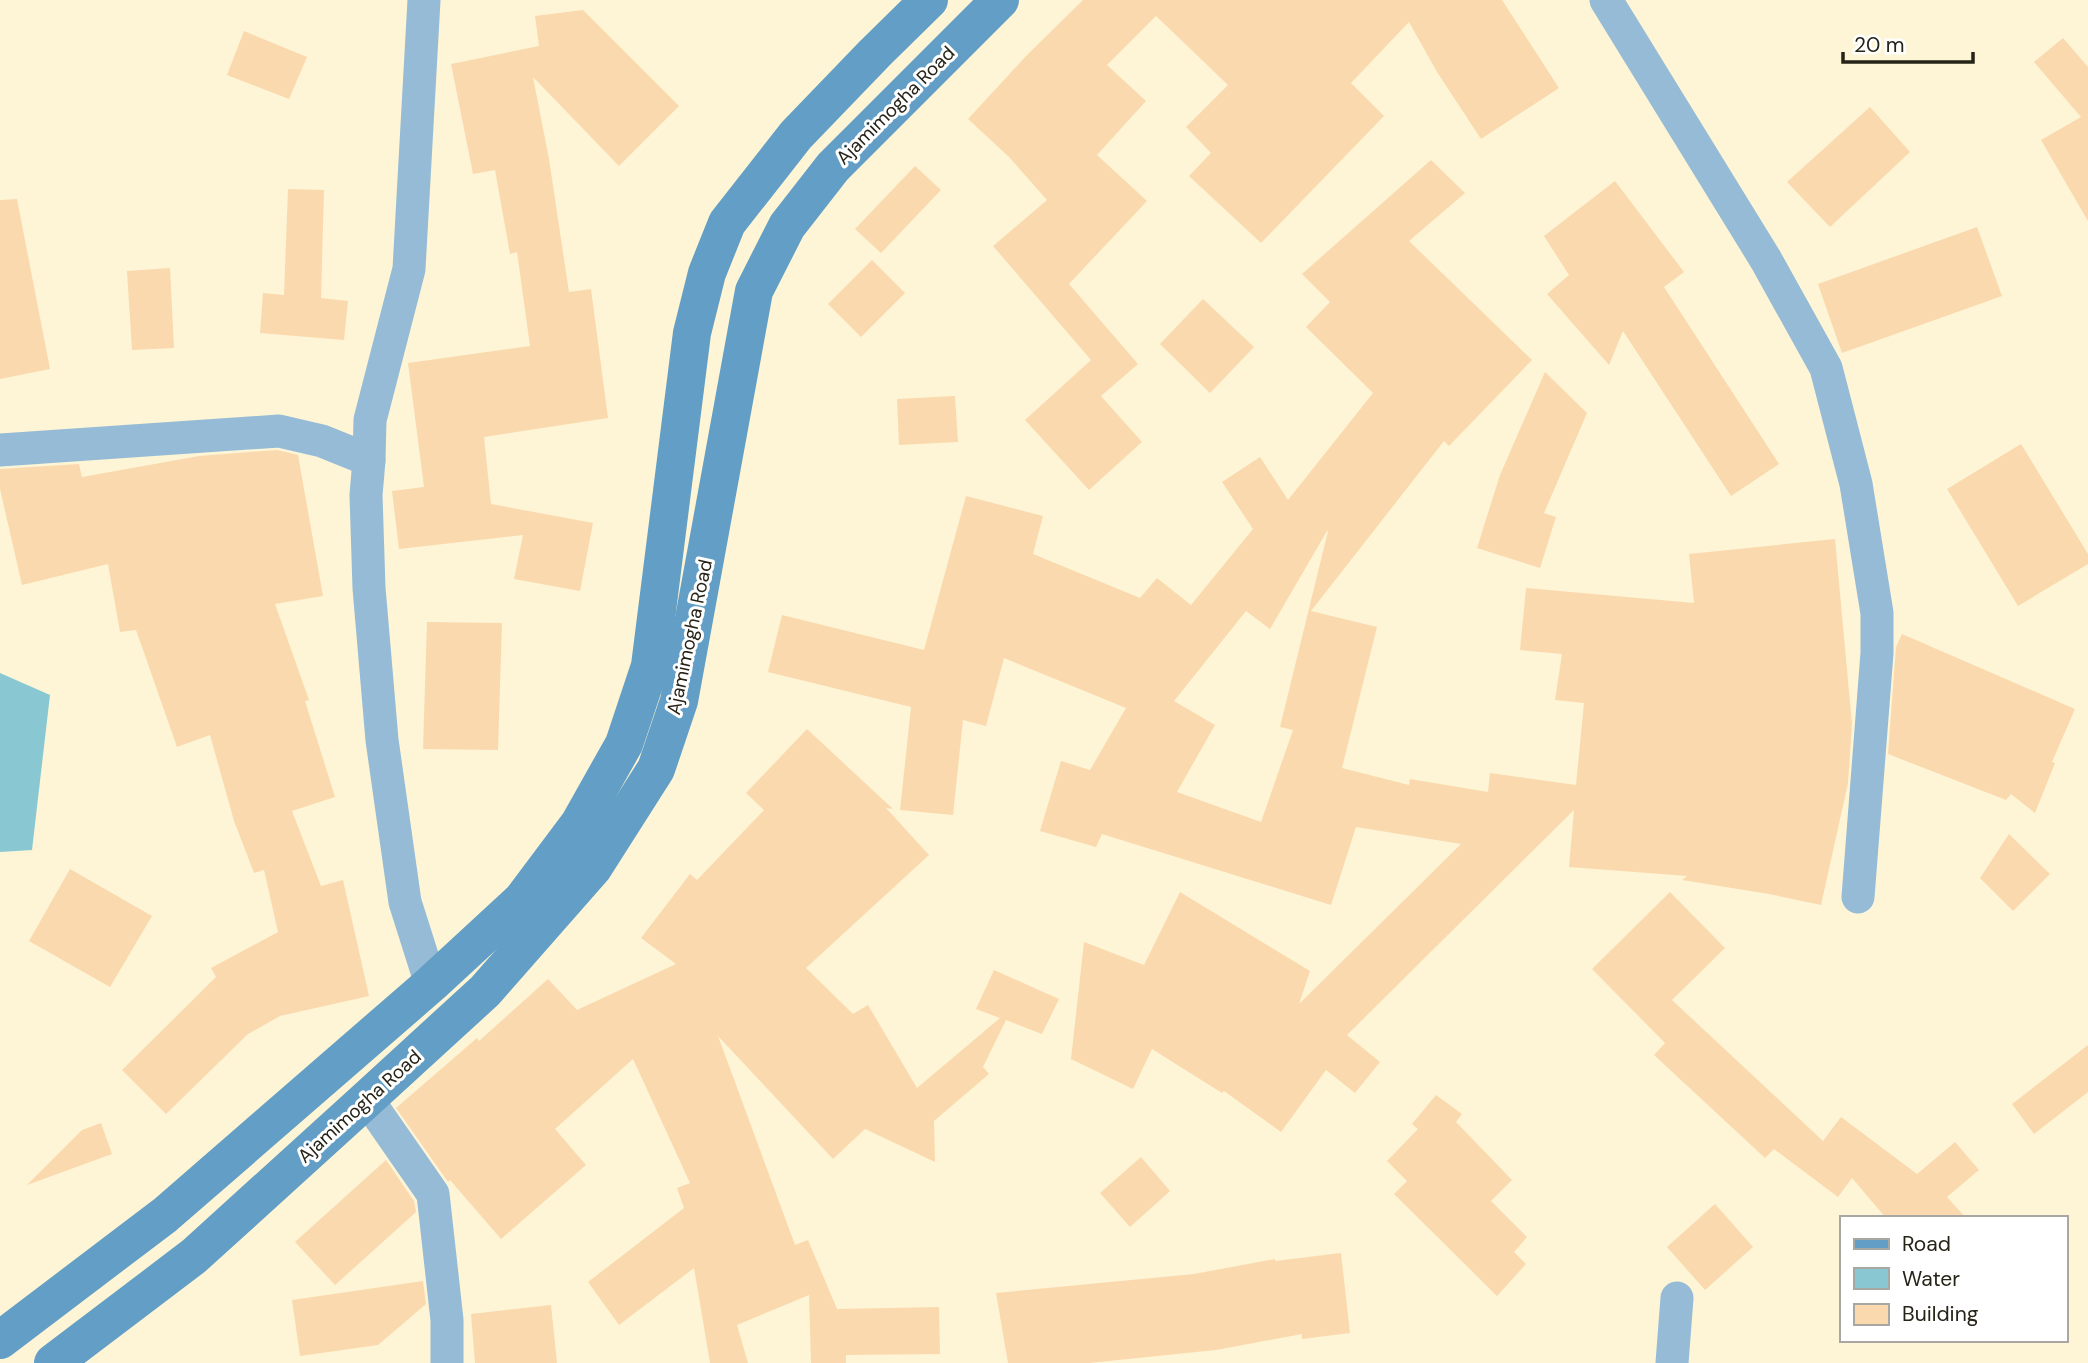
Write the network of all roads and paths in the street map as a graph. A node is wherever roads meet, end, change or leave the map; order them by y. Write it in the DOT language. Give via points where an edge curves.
graph roads {
  1 [pos="424,0"];
  2 [pos="929,0"];
  3 [pos="1000,0"];
  4 [pos="1606,0"];
  5 [pos="0,450"];
  6 [pos="369,460"];
  7 [pos="1858,897"];
  8 [pos="431,984"];
  9 [pos="367,1099"];
  10 [pos="1677,1298"];
  11 [pos="0,1340"];
  12 [pos="52,1363"];
  13 [pos="447,1363"];
  14 [pos="1672,1363"];
  1 -- 6 [label="street" via="409,269 370,420"];
  2 -- 8 [label="main road, Ajamimogha Road" via="796,135 727,223 707,273 692,333 650,666 624,744 579,824 522,900"];
  3 -- 9 [label="main road, Ajamimogha Road" via="833,167 787,226 754,291 678,701 656,769 593,868 485,990"];
  4 -- 7 [label="street" via="1766,260 1826,368 1856,484 1877,613"];
  5 -- 6 [label="street" via="279,430"];
  6 -- 8 [label="street" via="369,588 382,740 405,902"];
  8 -- 11 [label="main road, Ajamimogha Road" via="165,1215"];
  9 -- 12 [label="main road, Ajamimogha Road" via="194,1256"];
  9 -- 13 [label="street" via="433,1194 447,1320"];
  10 -- 14 [label="street"];
}
